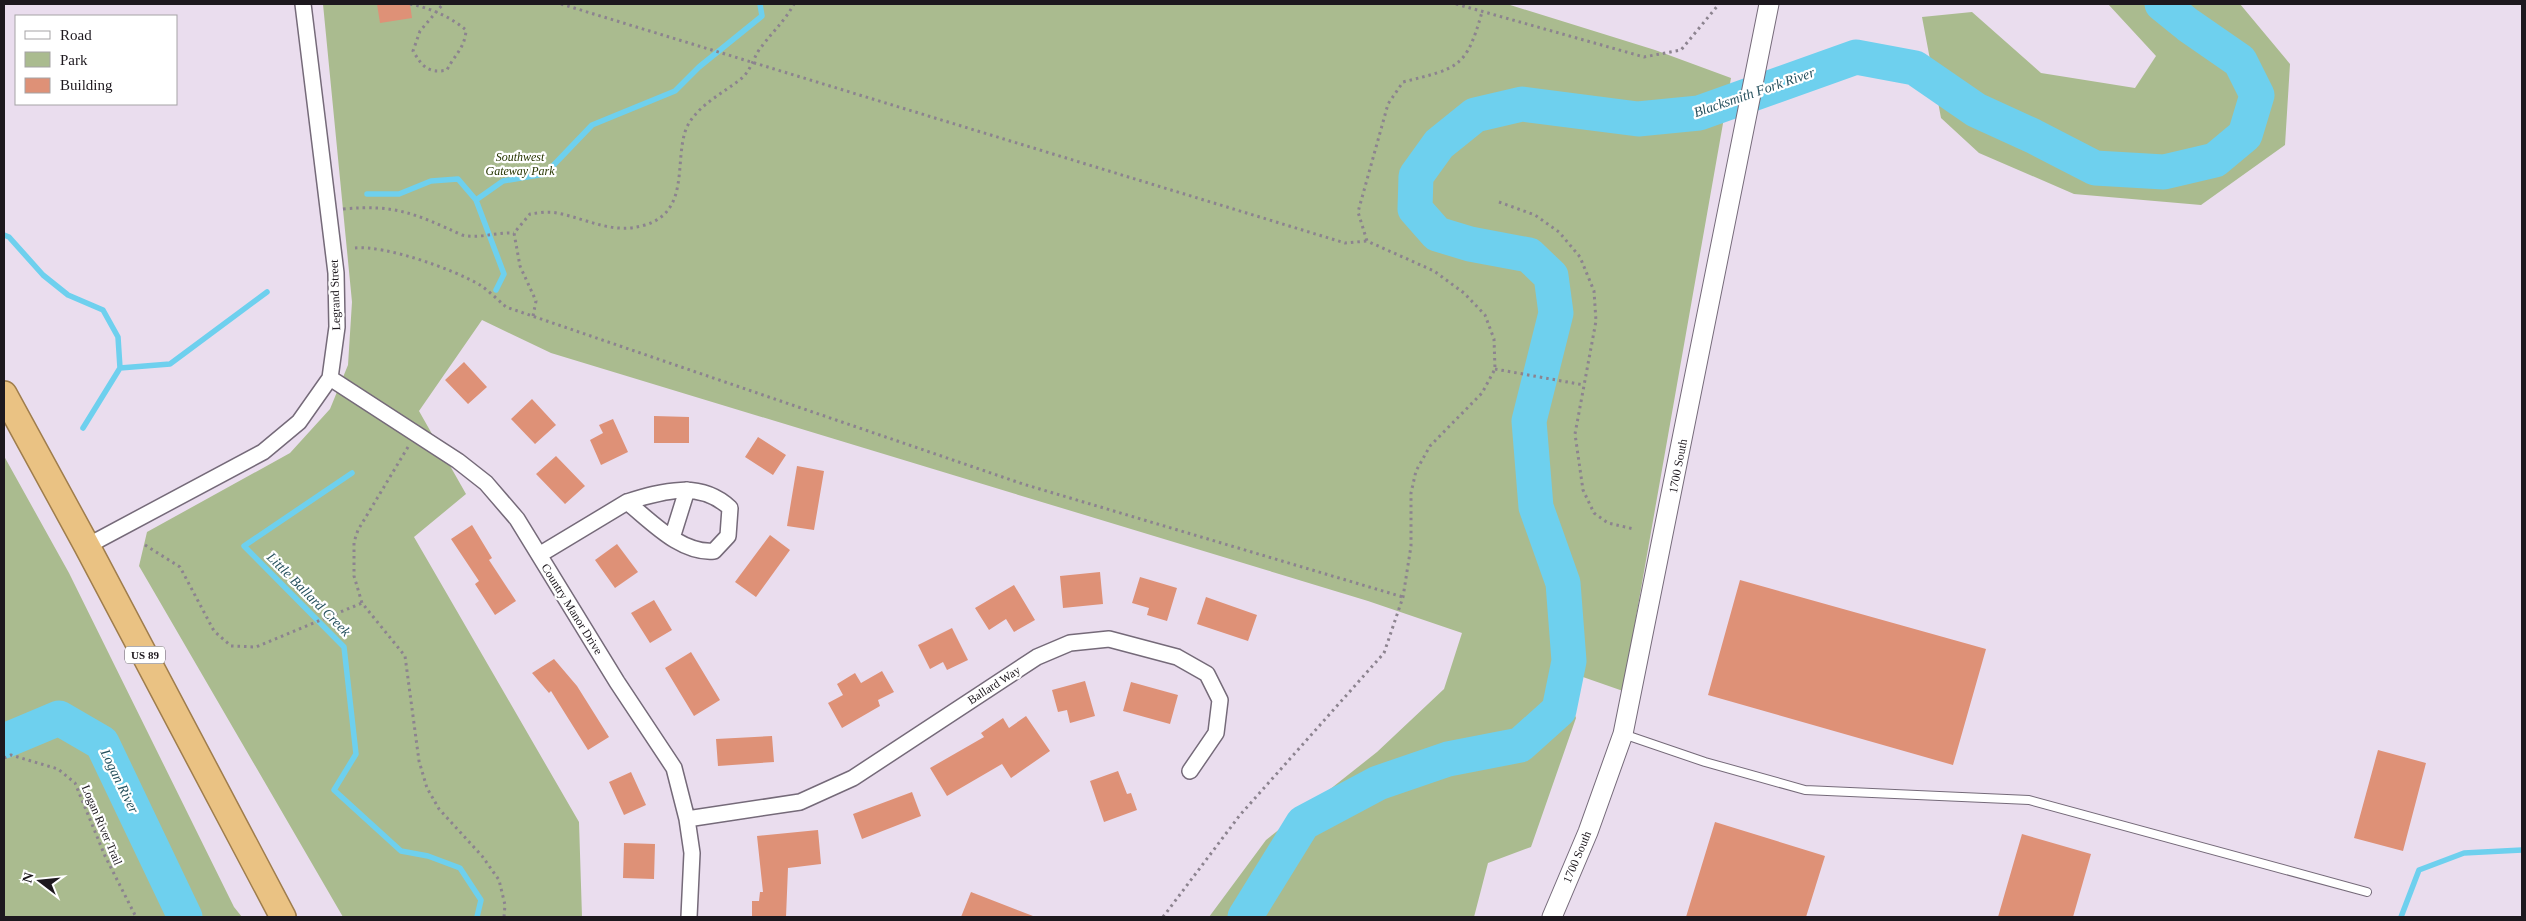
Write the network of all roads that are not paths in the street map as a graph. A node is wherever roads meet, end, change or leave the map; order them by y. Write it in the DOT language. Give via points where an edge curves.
graph roads {
  1 [pos="303,4"];
  2 [pos="1769,4"];
  3 [pos="330,378"];
  4 [pos="4,394"];
  5 [pos="687,490"];
  6 [pos="627,502"];
  7 [pos="672,538"];
  8 [pos="87,546"];
  9 [pos="539,555"];
  10 [pos="1623,734"];
  11 [pos="1190,772"];
  12 [pos="688,819"];
  13 [pos="2367,892"];
  14 [pos="283,917"];
  15 [pos="689,917"];
  16 [pos="1552,917"];
  1 -- 3 [label="street, Legrand Street" via="336,273 337,326"];
  2 -- 10 [label="street, 1700 South"];
  3 -- 8 [label="street, Legrand Street" via="299,422 263,452"];
  3 -- 9 [label="street, Country Manor Drive" via="458,461 486,483 517,519"];
  4 -- 8 [label="highway, US 89"];
  5 -- 6 [label="street" via="658,492"];
  5 -- 7 [label="street"];
  5 -- 7 [label="street" via="718,497 730,508 728,536 714,551 700,552"];
  6 -- 7 [label="street"];
  6 -- 9 [label="street"];
  8 -- 14 [label="highway, US 89"];
  9 -- 12 [label="street, Country Manor Drive" via="674,768"];
  10 -- 13 [label="lane" via="1705,762 1805,790 2029,800"];
  10 -- 16 [label="street, 1700 South" via="1588,832"];
  11 -- 12 [label="street, Ballard Way" via="1216,733 1220,700 1207,674 1177,657 1109,639 1070,643 1038,657 853,778 800,802"];
  12 -- 15 [label="street, Country Manor Drive" via="692,853"];
}
